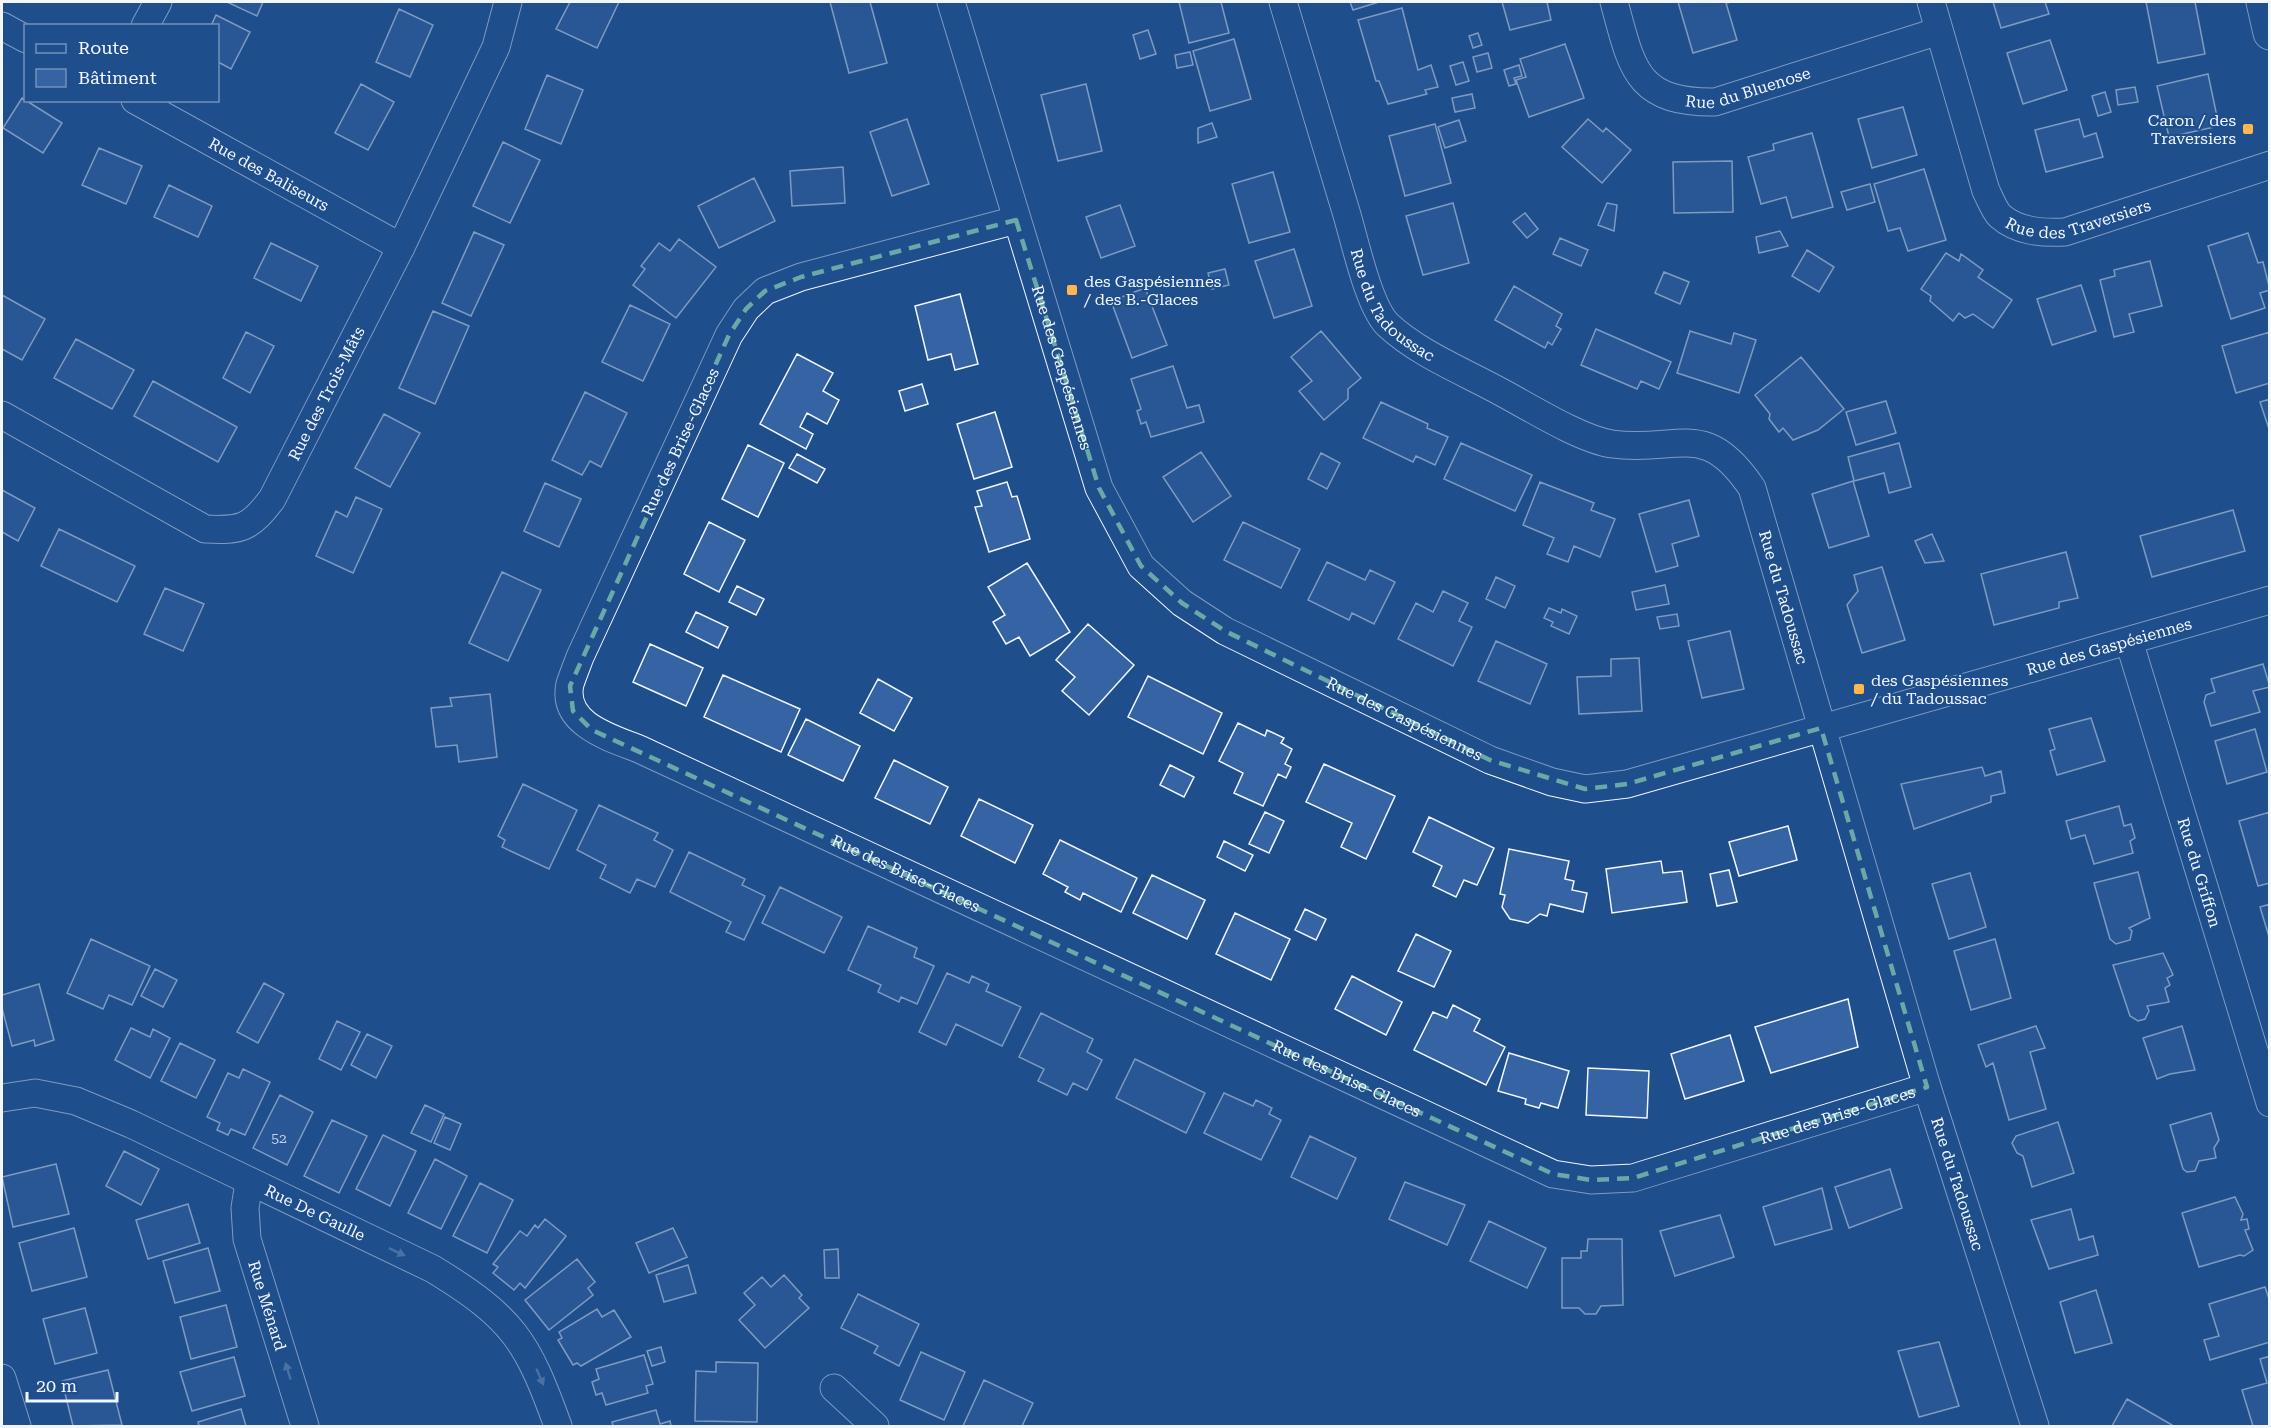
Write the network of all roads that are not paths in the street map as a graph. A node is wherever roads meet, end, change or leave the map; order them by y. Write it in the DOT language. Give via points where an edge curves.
graph roads {
  1 [pos="158,2"];
  2 [pos="508,2"];
  3 [pos="951,2"];
  4 [pos="1283,2"];
  5 [pos="1614,2"];
  6 [pos="1931,2"];
  7 [pos="2263,2"];
  8 [pos="146,24"];
  9 [pos="2,26"];
  10 [pos="1939,31"];
  11 [pos="2270,33"];
  12 [pos="24,38"];
  13 [pos="139,102"];
  14 [pos="2270,165"];
  15 [pos="1016,220"];
  16 [pos="401,247"];
  17 [pos="2,415"];
  18 [pos="2270,600"];
  19 [pos="2129,641"];
  20 [pos="1821,728"];
  21 [pos="1927,1087"];
  22 [pos="2,1098"];
  23 [pos="2270,1103"];
  24 [pos="249,1183"];
  25 [pos="2,1378"];
  26 [pos="834,1388"];
  27 [pos="17,1426"];
  28 [pos="305,1426"];
  29 [pos="558,1426"];
  30 [pos="875,1426"];
  31 [pos="2035,1426"];
  1 -- 8 [label="street"];
  2 -- 16 [label="street, Rue des Trois-Mâts" via="496,47"];
  3 -- 15 [label="street, Rue des Gaspésiennes"];
  4 -- 20 [label="street, Rue du Tadoussac" via="1363,271 1386,323 1406,339 1592,438 1611,444 1693,441 1718,450 1737,466 1752,488"];
  5 -- 10 [label="street, Rue du Bluenose" via="1634,69 1653,89 1675,100 1692,102 1715,102"];
  6 -- 10 [label="street, Rue des Traversiers"];
  7 -- 11 [label="street"];
  9 -- 12 [label="street"];
  10 -- 14 [label="street, Rue des Traversiers" via="1986,191 2000,216 2018,226 2040,233 2065,232"];
  13 -- 16 [label="street, Rue des Baliseurs"];
  15 -- 20 [label="street, Rue des Gaspésiennes" via="1099,488 1141,566 1182,603 1225,631 1490,760 1585,789 1627,784"];
  15 -- 21 [label="street, Rue des Brise-Glaces" via="801,277 765,291 746,309 729,335 580,657 570,686 573,711 592,730 1553,1174 1591,1180 1633,1178"];
  16 -- 17 [label="street, Rue des Trois-Mâts" via="272,499 255,522 230,531 204,529"];
  18 -- 19 [label="street, Rue des Gaspésiennes"];
  19 -- 20 [label="street, Rue des Gaspésiennes"];
  19 -- 23 [label="street, Rue du Griffon"];
  20 -- 21 [label="street, Rue du Tadoussac"];
  21 -- 31 [label="street, Rue du Tadoussac"];
  22 -- 24 [label="street, Rue De Gaulle" via="35,1093 76,1101"];
  28 -- 24 [label="street, Rue Ménard, one-way" via="247,1239 245,1208"];
  24 -- 29 [label="street, Rue De Gaulle, one-way" via="433,1269 477,1296 511,1328 529,1352"];
  25 -- 27 [label="street"];
  26 -- 30 [label="street"];
}
